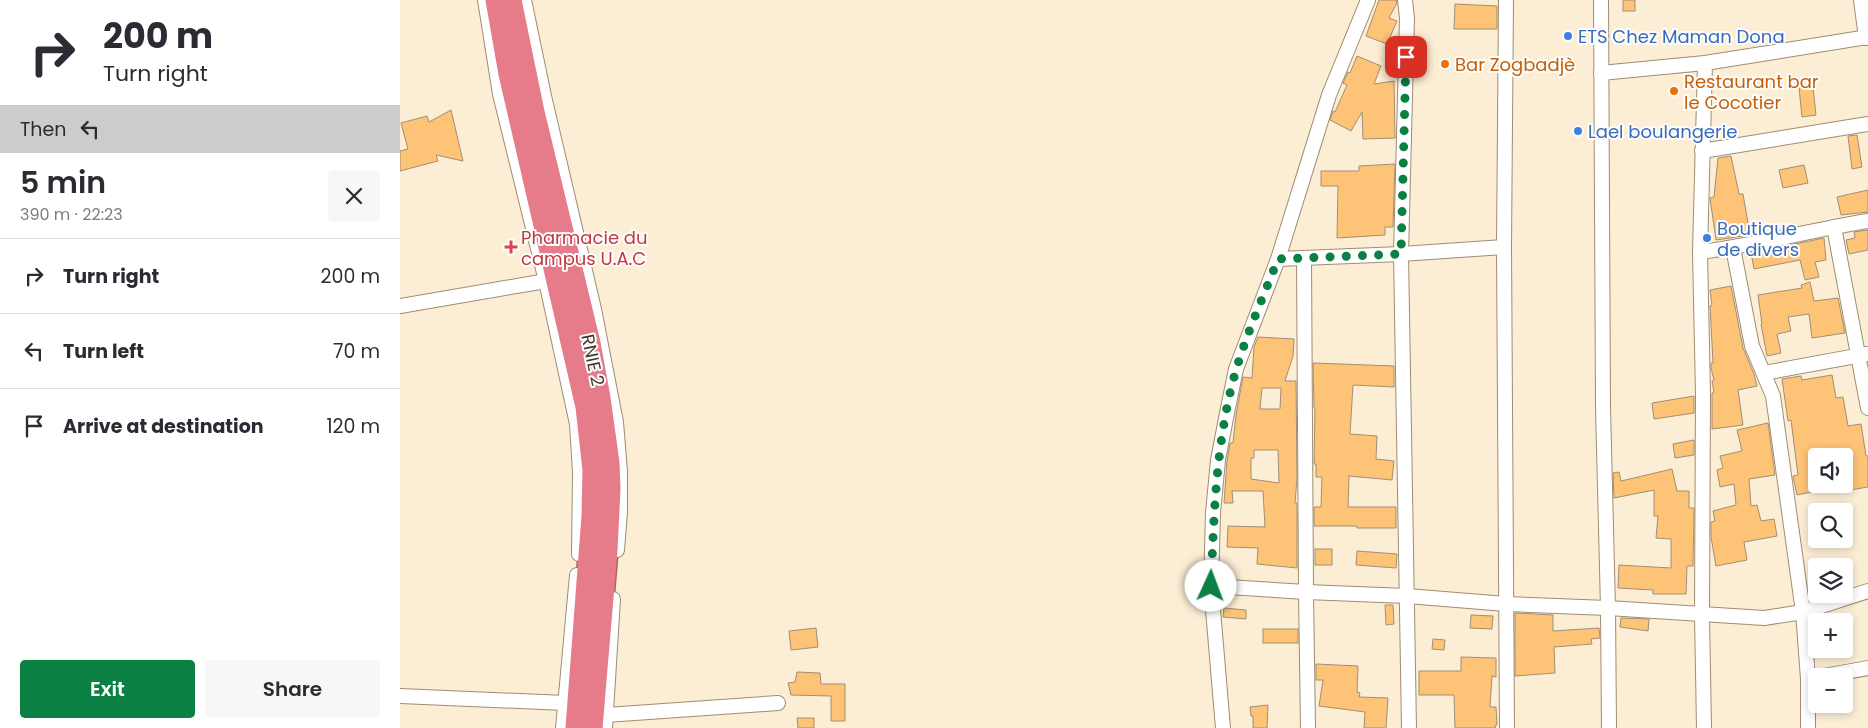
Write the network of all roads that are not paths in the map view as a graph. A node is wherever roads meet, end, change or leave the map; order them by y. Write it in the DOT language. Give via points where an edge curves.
graph roads {
  1 [pos="485,0"];
  2 [pos="496,0"];
  3 [pos="511,0"];
  4 [pos="524,0"];
  5 [pos="1368,0"];
  6 [pos="1406,0"];
  7 [pos="1506,0"];
  8 [pos="1601,0"];
  9 [pos="1861,0"];
  10 [pos="1867,37"];
  11 [pos="1705,62"];
  12 [pos="1601,73"];
  13 [pos="1868,124"];
  14 [pos="1702,151"];
  15 [pos="1868,221"];
  16 [pos="1834,226"];
  17 [pos="1504,247"];
  18 [pos="1733,248"];
  19 [pos="1700,252"];
  20 [pos="1401,254"];
  21 [pos="1304,258"];
  22 [pos="1278,259"];
  23 [pos="546,281"];
  24 [pos="400,306"];
  25 [pos="1863,355"];
  26 [pos="1764,373"];
  27 [pos="1868,408"];
  28 [pos="1211,586"];
  29 [pos="1868,591"];
  30 [pos="1306,592"];
  31 [pos="1407,596"];
  32 [pos="1506,604"];
  33 [pos="1608,608"];
  34 [pos="1803,612"];
  35 [pos="1702,615"];
  36 [pos="1811,668"];
  37 [pos="1868,668"];
  38 [pos="1853,671"];
  39 [pos="400,696"];
  40 [pos="566,703"];
  41 [pos="778,704"];
  42 [pos="1809,713"];
  43 [pos="601,724"];
  44 [pos="564,728"];
  45 [pos="576,728"];
  46 [pos="1223,728"];
  47 [pos="1308,728"];
  48 [pos="1408,728"];
  49 [pos="1507,728"];
  50 [pos="1609,728"];
  51 [pos="1704,728"];
  52 [pos="1808,728"];
  1 -- 23 [label="street" via="500,94"];
  2 -- 45 [label="highway, RNIE 2 / RNIE 2" via="509,74 587,416 592,516"];
  3 -- 43 [label="highway, RNIE 2 / RNIE 2" via="534,112 590,342 609,463"];
  4 -- 43 [label="street" via="616,422 620,512"];
  5 -- 22 [label="street" via="1329,95"];
  6 -- 20 [label="street"];
  7 -- 17 [label="street"];
  8 -- 12 [label="street"];
  9 -- 10 [label="street"];
  10 -- 11 [label="street"];
  11 -- 12 [label="street"];
  11 -- 14 [label="street"];
  12 -- 33 [label="street"];
  13 -- 14 [label="street"];
  14 -- 19 [label="street"];
  15 -- 16 [label="street"];
  16 -- 18 [label="street"];
  16 -- 25 [label="street"];
  17 -- 20 [label="street"];
  17 -- 32 [label="street"];
  18 -- 19 [label="street"];
  18 -- 26 [label="street" via="1752,346"];
  19 -- 35 [label="street"];
  20 -- 21 [label="street"];
  20 -- 31 [label="street"];
  21 -- 22 [label="street"];
  21 -- 30 [label="street"];
  22 -- 28 [label="street" via="1236,369 1218,460"];
  23 -- 24 [label="street"];
  23 -- 40 [label="street" via="576,424 580,472 580,545"];
  25 -- 26 [label="street"];
  25 -- 27 [label="street"];
  26 -- 34 [label="street" via="1774,396"];
  28 -- 30 [label="street"];
  28 -- 46 [label="street"];
  29 -- 34 [label="street"];
  30 -- 31 [label="street"];
  30 -- 47 [label="street"];
  31 -- 32 [label="street"];
  31 -- 48 [label="street"];
  32 -- 33 [label="street"];
  32 -- 49 [label="street"];
  33 -- 35 [label="street"];
  33 -- 50 [label="street"];
  34 -- 35 [label="street" via="1764,618"];
  34 -- 36 [label="street"];
  35 -- 51 [label="street"];
  37 -- 38 [label="street"];
  39 -- 40 [label="street"];
  40 -- 44 [label="street"];
  41 -- 43 [label="street"];
  42 -- 52 [label="street"];
}
